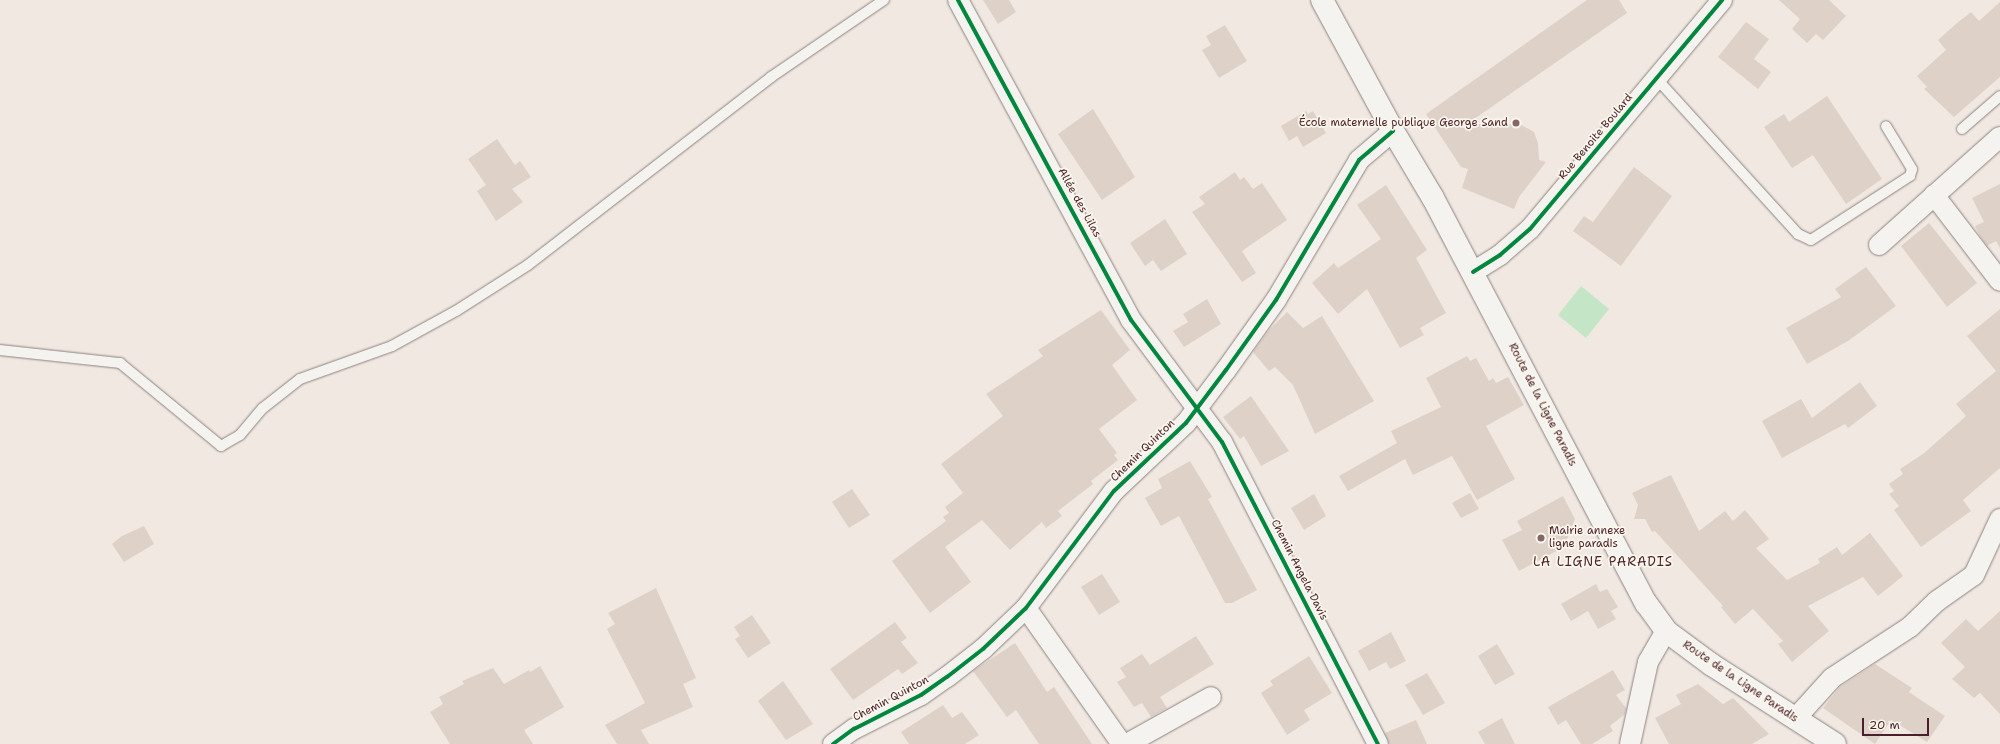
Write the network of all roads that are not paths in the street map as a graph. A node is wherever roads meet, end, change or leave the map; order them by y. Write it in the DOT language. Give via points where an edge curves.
graph roads {
  1 [pos="884,0"];
  2 [pos="958,0"];
  3 [pos="1322,0"];
  4 [pos="1722,0"];
  5 [pos="1703,8"];
  6 [pos="1657,79"];
  7 [pos="2000,96"];
  8 [pos="1886,126"];
  9 [pos="1962,129"];
  10 [pos="1392,131"];
  11 [pos="2000,137"];
  12 [pos="1934,195"];
  13 [pos="1879,245"];
  14 [pos="1472,272"];
  15 [pos="2000,281"];
  16 [pos="0,350"];
  17 [pos="1197,408"];
  18 [pos="2000,519"];
  19 [pos="1026,608"];
  20 [pos="1666,631"];
  21 [pos="1211,697"];
  22 [pos="1795,719"];
  23 [pos="832,744"];
  24 [pos="1122,744"];
  25 [pos="1127,744"];
  26 [pos="1378,744"];
  27 [pos="1630,744"];
  28 [pos="1835,744"];
  1 -- 16 [label="lane" via="771,77 528,264 456,311 392,346 300,379 263,408 240,435 221,446 120,362"];
  2 -- 17 [label="street, Allée des Lilas" via="1131,320"];
  3 -- 10 [label="main road, Route de la Ligne Paradis"];
  4 -- 5 [label="street, Rue Benoite Boulard"];
  5 -- 6 [label="street, Rue Benoite Boulard"];
  6 -- 8 [label="lane" via="1798,234 1811,240 1910,176 1912,169"];
  6 -- 14 [label="street, Rue Benoite Boulard" via="1530,229 1500,255"];
  7 -- 9 [label="lane"];
  10 -- 14 [label="main road, Route de la Ligne Paradis" via="1433,198"];
  10 -- 17 [label="street, Chemin Quinton" via="1359,160 1276,300"];
  11 -- 12 [label="street"];
  12 -- 13 [label="street"];
  12 -- 15 [label="street"];
  14 -- 20 [label="main road, Route de la Ligne Paradis" via="1646,603"];
  17 -- 19 [label="street, Chemin Quinton" via="1186,423 1114,492"];
  17 -- 26 [label="street, Chemin Angela Davis" via="1222,442 1243,478"];
  18 -- 22 [label="street" via="1974,574 1937,601 1910,627 1832,678"];
  19 -- 23 [label="street, Chemin Quinton" via="983,649 947,677 921,695 854,729"];
  19 -- 24 [label="street"];
  20 -- 22 [label="main road, Route de la Ligne Paradis" via="1717,669"];
  20 -- 27 [label="street" via="1648,662"];
  21 -- 25 [label="street"];
  22 -- 28 [label="main road, Route de la Ligne Paradis"];
}
